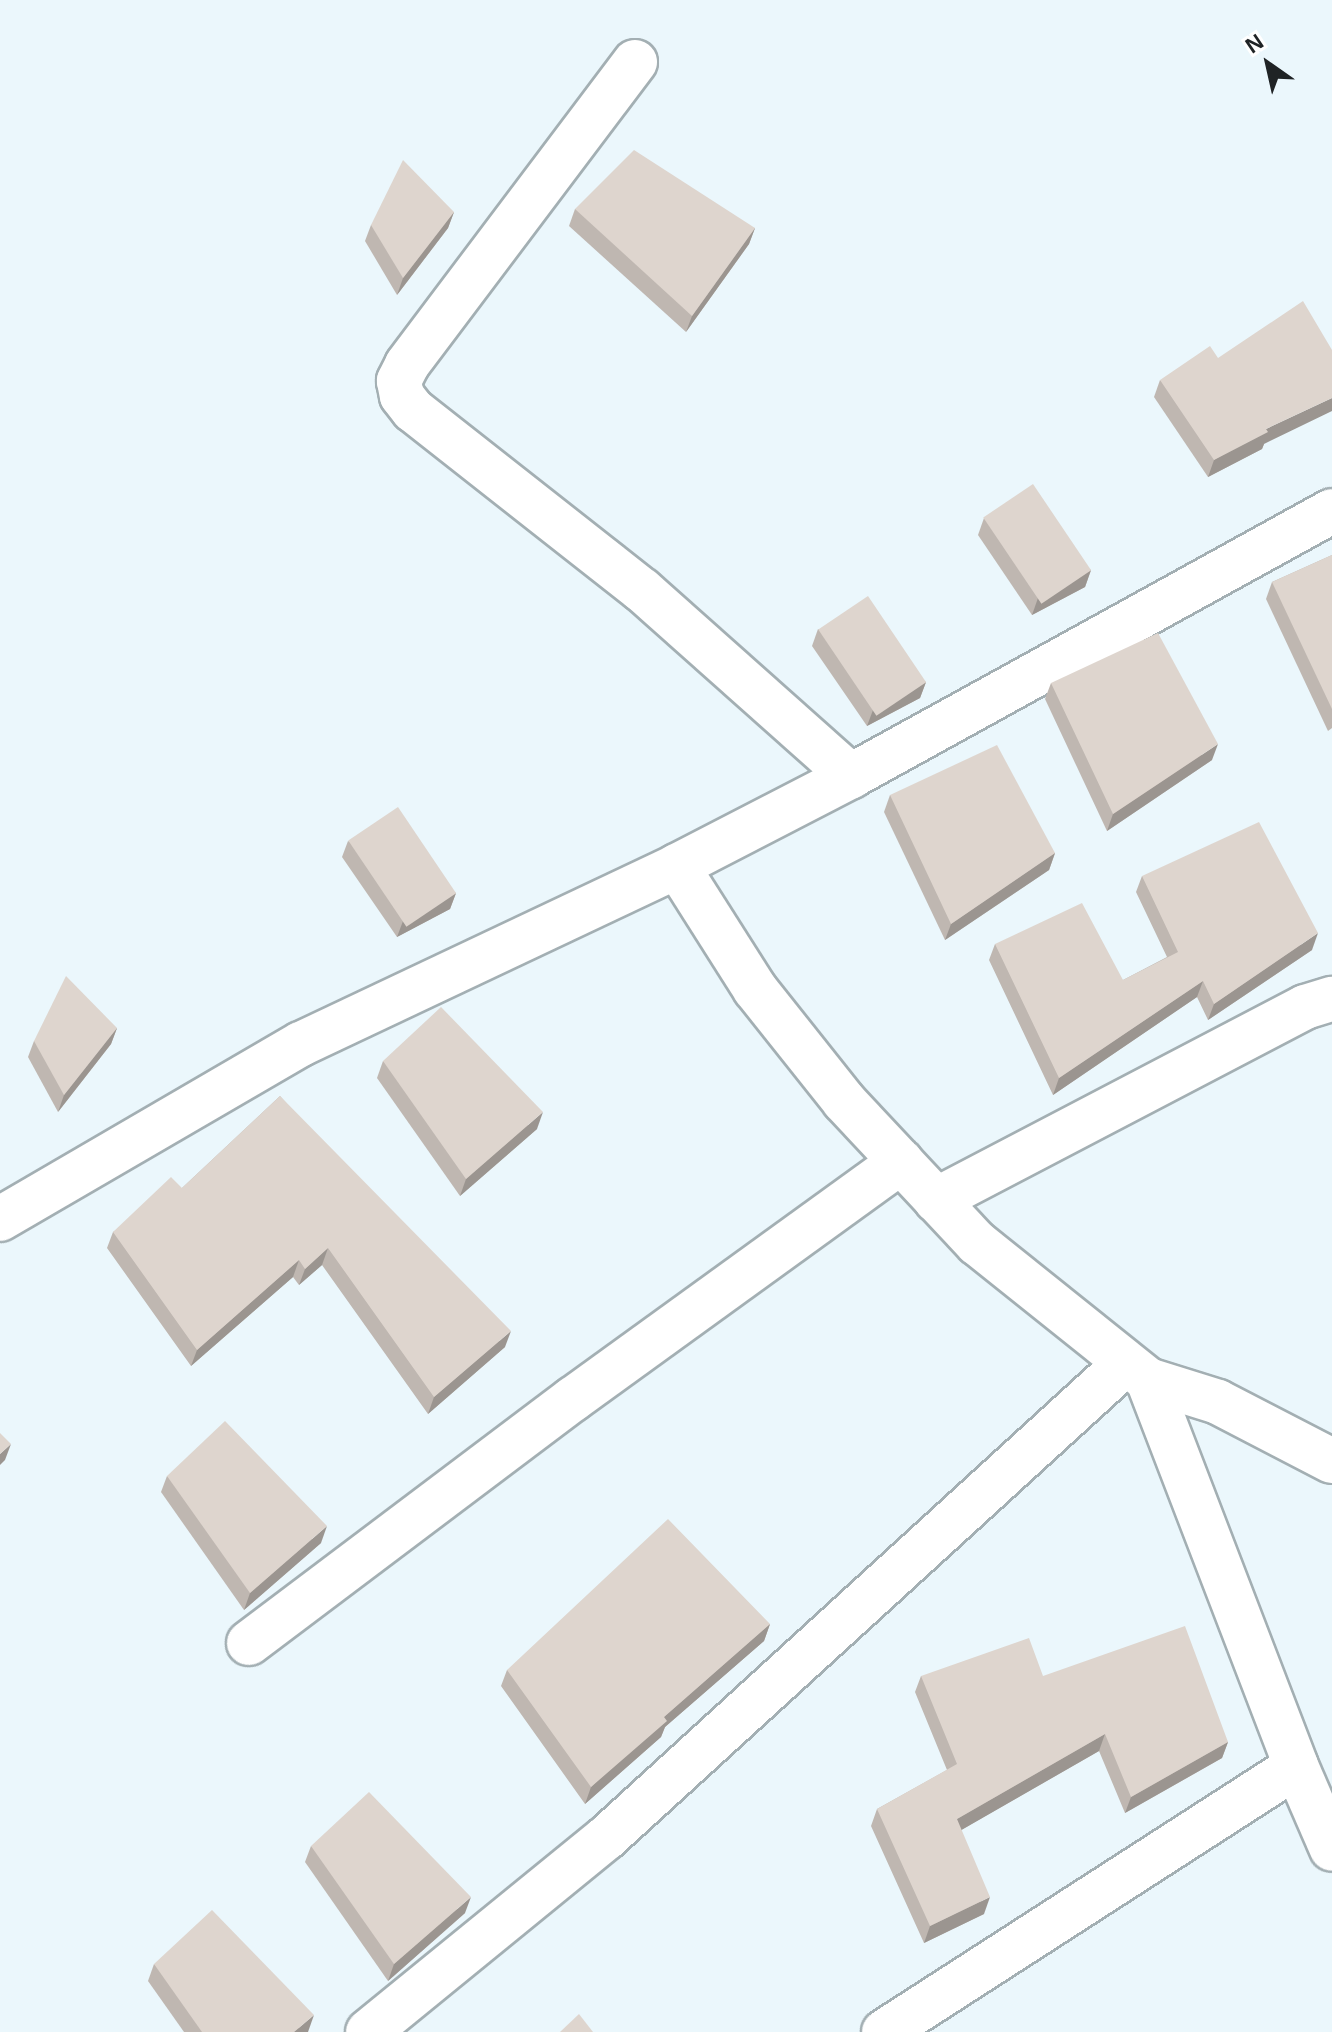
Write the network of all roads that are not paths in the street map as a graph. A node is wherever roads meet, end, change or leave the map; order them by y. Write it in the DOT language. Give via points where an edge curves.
graph roads {
  1 [pos="635,62"];
  2 [pos="1332,511"];
  3 [pos="851,776"];
  4 [pos="677,866"];
  5 [pos="1332,999"];
  6 [pos="901,1162"];
  7 [pos="936,1200"];
  8 [pos="0,1219"];
  9 [pos="1137,1372"];
  10 [pos="1332,1461"];
  11 [pos="249,1643"];
  12 [pos="1296,1766"];
  13 [pos="1332,1849"];
  14 [pos="368,2032"];
  15 [pos="884,2032"];
  1 -- 3 [label="street" via="407,365 399,381 402,396 642,590"];
  2 -- 3 [label="street"];
  3 -- 4 [label="street"];
  4 -- 6 [label="street" via="755,989 844,1101"];
  4 -- 8 [label="street" via="301,1044"];
  5 -- 7 [label="street" via="1305,1007"];
  6 -- 7 [label="street"];
  6 -- 11 [label="street" via="573,1399"];
  7 -- 9 [label="street" via="977,1243"];
  9 -- 10 [label="street" via="1218,1402"];
  9 -- 12 [label="street"];
  9 -- 14 [label="street" via="606,1838"];
  12 -- 13 [label="street"];
  12 -- 15 [label="street"];
}
